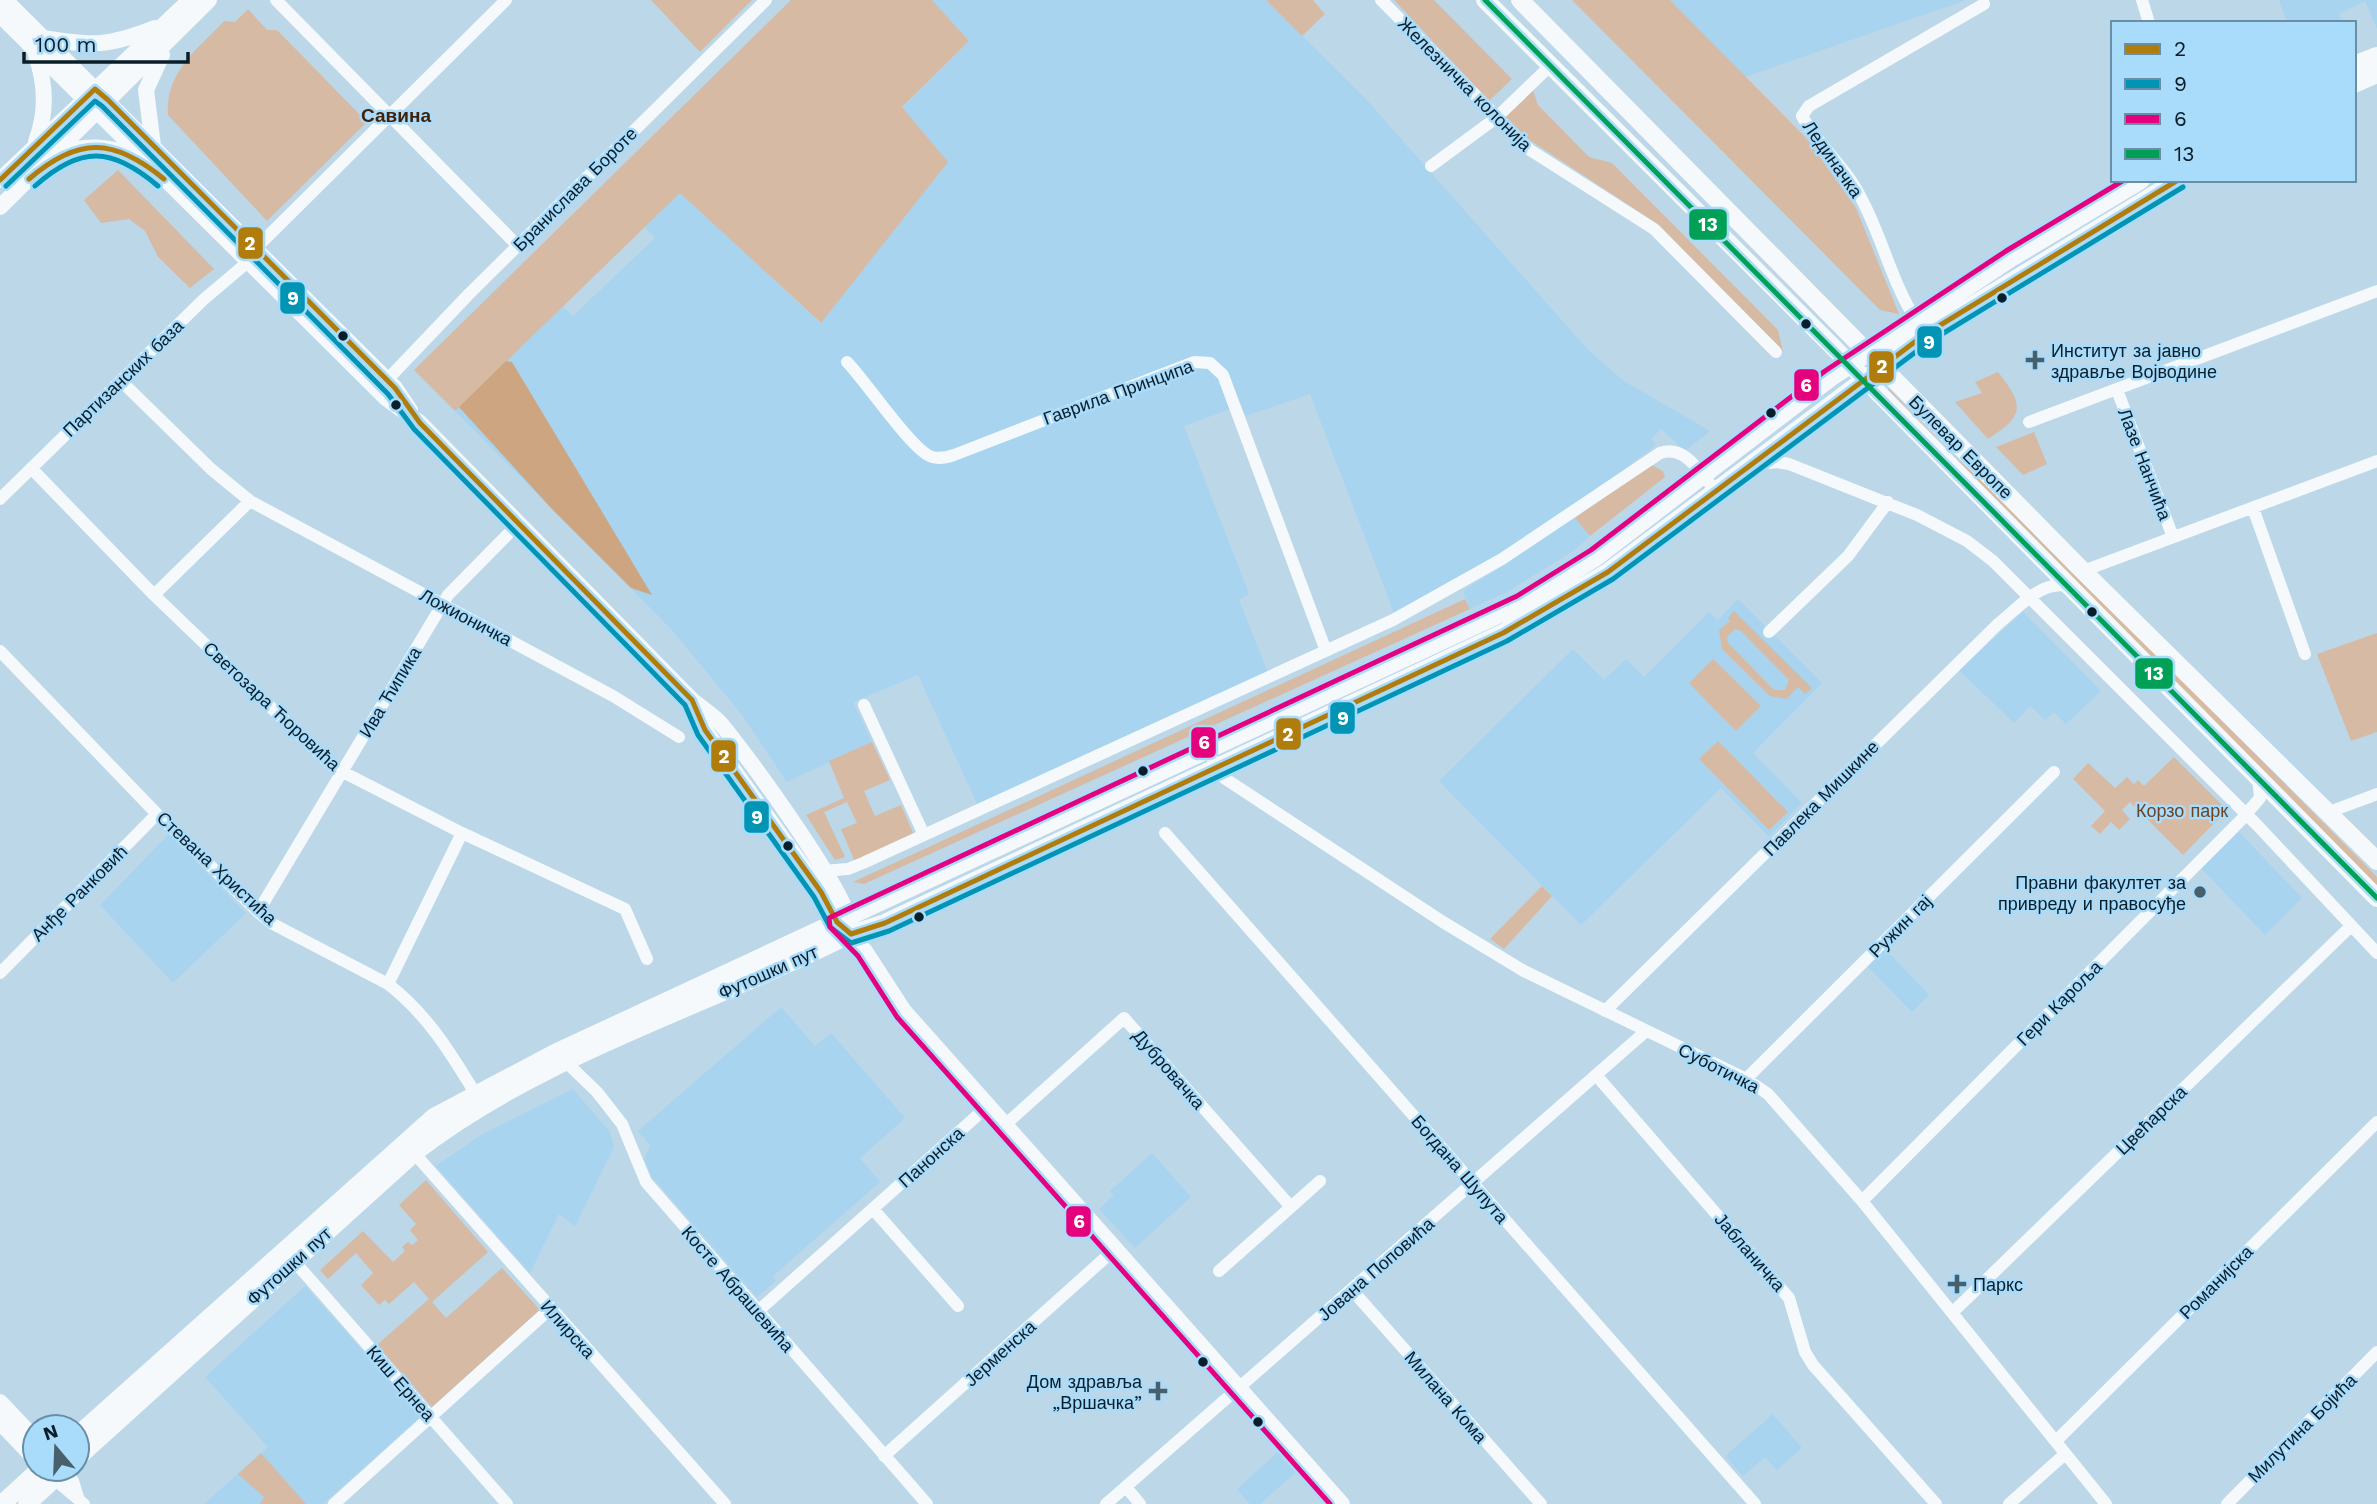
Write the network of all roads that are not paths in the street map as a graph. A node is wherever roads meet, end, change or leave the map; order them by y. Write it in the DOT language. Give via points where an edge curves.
graph roads {
  1 [pos="5,0"];
  2 [pos="190,0"];
  3 [pos="209,0"];
  4 [pos="276,0"];
  5 [pos="506,0"];
  6 [pos="766,0"];
  7 [pos="1381,0"];
  8 [pos="1485,0"];
  9 [pos="1520,0"];
  10 [pos="2142,0"];
  11 [pos="1984,4"];
  12 [pos="0,15"];
  13 [pos="2148,21"];
  14 [pos="174,26"];
  15 [pos="38,44"];
  16 [pos="2377,56"];
  17 [pos="2356,64"];
  18 [pos="1550,66"];
  19 [pos="2377,74"];
  20 [pos="2356,84"];
  21 [pos="96,89"];
  22 [pos="108,100"];
  23 [pos="83,101"];
  24 [pos="96,113"];
  25 [pos="390,116"];
  26 [pos="1496,118"];
  27 [pos="35,146"];
  28 [pos="148,153"];
  29 [pos="50,158"];
  30 [pos="1431,166"];
  31 [pos="0,180"];
  32 [pos="2138,182"];
  33 [pos="2175,182"];
  34 [pos="0,206"];
  35 [pos="517,246"];
  36 [pos="253,254"];
  37 [pos="2377,291"];
  38 [pos="1916,320"];
  39 [pos="1776,352"];
  40 [pos="1868,352"];
  41 [pos="848,362"];
  42 [pos="1850,364"];
  43 [pos="1882,366"];
  44 [pos="1865,379"];
  45 [pos="387,380"];
  46 [pos="121,381"];
  47 [pos="2117,390"];
  48 [pos="2029,422"];
  49 [pos="420,423"];
  50 [pos="1785,439"];
  51 [pos="2377,461"];
  52 [pos="1789,464"];
  53 [pos="1752,465"];
  54 [pos="32,468"];
  55 [pos="1703,477"];
  56 [pos="1717,491"];
  57 [pos="0,499"];
  58 [pos="250,501"];
  59 [pos="1888,502"];
  60 [pos="2253,508"];
  61 [pos="519,523"];
  62 [pos="2173,537"];
  63 [pos="2041,561"];
  64 [pos="2083,571"];
  65 [pos="2067,586"];
  66 [pos="2041,590"];
  67 [pos="153,596"];
  68 [pos="2030,598"];
  69 [pos="442,605"];
  70 [pos="1769,632"];
  71 [pos="0,651"];
  72 [pos="1326,651"];
  73 [pos="2305,654"];
  74 [pos="692,700"];
  75 [pos="864,705"];
  76 [pos="679,737"];
  77 [pos="1220,746"];
  78 [pos="1216,768"];
  79 [pos="342,772"];
  80 [pos="2054,772"];
  81 [pos="2258,778"];
  82 [pos="2377,794"];
  83 [pos="2279,799"];
  84 [pos="2251,809"];
  85 [pos="2329,812"];
  86 [pos="157,814"];
  87 [pos="462,833"];
  88 [pos="1165,833"];
  89 [pos="924,835"];
  90 [pos="2377,861"];
  91 [pos="823,871"];
  92 [pos="2377,898"];
  93 [pos="258,912"];
  94 [pos="844,919"];
  95 [pos="2351,926"];
  96 [pos="851,934"];
  97 [pos="2377,953"];
  98 [pos="647,959"];
  99 [pos="0,973"];
  100 [pos="388,984"];
  101 [pos="1605,1011"];
  102 [pos="1645,1032"];
  103 [pos="567,1063"];
  104 [pos="1596,1075"];
  105 [pos="1746,1079"];
  106 [pos="475,1093"];
  107 [pos="989,1105"];
  108 [pos="2377,1122"];
  109 [pos="1006,1124"];
  110 [pos="414,1153"];
  111 [pos="1320,1181"];
  112 [pos="1473,1184"];
  113 [pos="1861,1201"];
  114 [pos="1291,1207"];
  115 [pos="873,1209"];
  116 [pos="1115,1249"];
  117 [pos="294,1261"];
  118 [pos="1219,1271"];
  119 [pos="1352,1290"];
  120 [pos="958,1306"];
  121 [pos="550,1309"];
  122 [pos="757,1312"];
  123 [pos="1952,1314"];
  124 [pos="2377,1352"];
  125 [pos="1238,1389"];
  126 [pos="0,1402"];
  127 [pos="430,1416"];
  128 [pos="0,1422"];
  129 [pos="91,1423"];
  130 [pos="21,1424"];
  131 [pos="91,1440"];
  132 [pos="2056,1441"];
  133 [pos="21,1444"];
  134 [pos="2065,1454"];
  135 [pos="884,1456"];
  136 [pos="36,1483"];
  137 [pos="46,1483"];
  138 [pos="68,1483"];
  139 [pos="1126,1487"];
  140 [pos="81,1501"];
  141 [pos="2,1504"];
  142 [pos="27,1504"];
  143 [pos="334,1504"];
  144 [pos="508,1504"];
  145 [pos="725,1504"];
  146 [pos="927,1504"];
  147 [pos="1106,1504"];
  148 [pos="1140,1504"];
  149 [pos="1342,1504"];
  150 [pos="1541,1504"];
  151 [pos="1755,1504"];
  152 [pos="1936,1504"];
  153 [pos="2009,1504"];
  154 [pos="2106,1504"];
  155 [pos="2227,1504"];
  1 -- 15 [label="street"];
  2 -- 14 [label="street"];
  3 -- 14 [label="street"];
  4 -- 25 [label="street"];
  5 -- 25 [label="street, Партизанских база"];
  6 -- 35 [label="street, Бранислава Бороте"];
  7 -- 26 [label="street, Железничка колонија"];
  8 -- 18 [label="main road, Булевар Европе"];
  9 -- 40 [label="main road, Булевар Европе"];
  10 -- 13 [label="street"];
  11 -- 38 [label="street, Лединачка" via="1809,106 1802,117 1859,194"];
  12 -- 15 [label="street"];
  14 -- 15 [label="street" via="108,44"];
  14 -- 21 [label="street"];
  14 -- 22 [label="street"];
  14 -- 28 [label="street" via="146,90"];
  15 -- 21 [label="street"];
  15 -- 23 [label="street"];
  15 -- 27 [label="street" via="45,91"];
  16 -- 17 [label="main road"];
  18 -- 26 [label="street"];
  18 -- 42 [label="main road, Булевар Европе"];
  19 -- 20 [label="main road"];
  21 -- 22 [label="street"];
  21 -- 23 [label="street"];
  22 -- 24 [label="street"];
  22 -- 28 [label="street"];
  23 -- 24 [label="street"];
  23 -- 27 [label="street"];
  24 -- 28 [label="street"];
  24 -- 29 [label="street"];
  25 -- 35 [label="street"];
  25 -- 36 [label="street, Партизанских база"];
  26 -- 30 [label="street"];
  26 -- 39 [label="street, Железничка колонија" via="1531,150 1654,229"];
  27 -- 31 [label="street"];
  28 -- 29 [label="street" via="93,146"];
  28 -- 36 [label="street"];
  29 -- 34 [label="street"];
  32 -- 38 [label="main road, Футошки пут"];
  33 -- 43 [label="main road, Футошки пут" via="1924,335"];
  35 -- 45 [label="street, Бранислава Бороте"];
  36 -- 45 [label="street"];
  36 -- 46 [label="street, Партизанских база"];
  36 -- 49 [label="street" via="386,398"];
  37 -- 47 [label="street"];
  38 -- 40 [label="main road, Футошки пут"];
  40 -- 42 [label="main road, Футошки пут"];
  40 -- 43 [label="main road, Булевар Европе"];
  41 -- 72 [label="street, Гаврила Принципа" via="930,457 954,455 1194,362 1210,363 1223,375"];
  42 -- 44 [label="main road, Булевар Европе"];
  42 -- 55 [label="main road, Футошки пут"];
  43 -- 44 [label="main road, Футошки пут"];
  43 -- 64 [label="main road, Булевар Европе"];
  44 -- 50 [label="main road, Футошки пут"];
  44 -- 63 [label="main road, Булевар Европе"];
  45 -- 49 [label="street"];
  46 -- 54 [label="street, Партизанских база"];
  46 -- 58 [label="street, Ложионичка"];
  47 -- 48 [label="street"];
  47 -- 62 [label="street, Лазе Нанчића"];
  49 -- 61 [label="street"];
  50 -- 52 [label="street" via="1780,454"];
  50 -- 53 [label="main road, Футошки пут"];
  51 -- 60 [label="street, Лазе Нанчића"];
  52 -- 53 [label="street"];
  52 -- 59 [label="street"];
  53 -- 56 [label="main road, Футошки пут"];
  54 -- 57 [label="street, Партизанских база"];
  54 -- 67 [label="street, Светозара Ћоровића"];
  55 -- 56 [label="street"];
  55 -- 72 [label="street" via="1683,454 1671,449 1660,453 1502,559 1393,620"];
  55 -- 77 [label="main road, Футошки пут" via="1596,557 1521,604"];
  56 -- 78 [label="main road, Футошки пут" via="1608,572 1503,633"];
  58 -- 67 [label="street"];
  58 -- 69 [label="street, Ложионичка"];
  59 -- 68 [label="street" via="1967,541"];
  59 -- 70 [label="street" via="1848,556"];
  60 -- 62 [label="street, Лазе Нанчића"];
  60 -- 73 [label="street"];
  61 -- 69 [label="street, Ива Ћипика"];
  61 -- 74 [label="street"];
  62 -- 64 [label="street, Лазе Нанчића"];
  63 -- 65 [label="main road, Булевар Европе"];
  63 -- 66 [label="street" via="2047,574"];
  64 -- 85 [label="main road, Булевар Европе"];
  65 -- 66 [label="street, Павлека Мишкине"];
  65 -- 81 [label="main road, Булевар Европе"];
  66 -- 68 [label="street, Павлека Мишкине"];
  67 -- 79 [label="street, Светозара Ћоровића"];
  68 -- 84 [label="street"];
  68 -- 101 [label="street, Павлека Мишкине"];
  69 -- 76 [label="street, Ложионичка" via="613,696"];
  69 -- 79 [label="street, Ива Ћипика"];
  71 -- 86 [label="street, Стевана Христића"];
  72 -- 89 [label="street"];
  74 -- 91 [label="street" via="719,722"];
  74 -- 94 [label="street" via="705,730"];
  75 -- 89 [label="street"];
  77 -- 78 [label="street" via="1214,753"];
  77 -- 94 [label="main road, Футошки пут"];
  78 -- 96 [label="main road, Футошки пут" via="885,923"];
  78 -- 101 [label="street, Суботичка" via="1443,922 1524,971"];
  79 -- 87 [label="street, Светозара Ћоровића"];
  79 -- 93 [label="street, Ива Ћипика"];
  80 -- 105 [label="street, Ружин гај"];
  81 -- 83 [label="main road, Булевар Европе"];
  81 -- 84 [label="street" via="2261,795"];
  82 -- 85 [label="street"];
  83 -- 84 [label="street"];
  83 -- 92 [label="main road, Булевар Европе"];
  84 -- 95 [label="street"];
  84 -- 113 [label="street, Гери Кароља"];
  85 -- 90 [label="main road, Булевар Европе"];
  86 -- 93 [label="street, Стевана Христића"];
  86 -- 99 [label="street, Анђе Ранковић"];
  87 -- 98 [label="street, Светозара Ћоровића" via="625,909"];
  87 -- 100 [label="street"];
  88 -- 112 [label="street, Богдана Шупута"];
  89 -- 91 [label="street" via="848,870"];
  91 -- 94 [label="street"];
  93 -- 100 [label="street, Стевана Христића"];
  94 -- 96 [label="street"];
  94 -- 106 [label="main road, Футошки пут"];
  95 -- 97 [label="street"];
  95 -- 123 [label="street, Цвећарска"];
  96 -- 103 [label="main road, Футошки пут"];
  96 -- 107 [label="street" via="904,1011"];
  100 -- 106 [label="street, Стевана Христића" via="438,1032"];
  101 -- 102 [label="street, Суботичка"];
  102 -- 104 [label="street, Јована Поповића"];
  102 -- 105 [label="street, Суботичка"];
  103 -- 110 [label="main road, Футошки пут" via="473,1110"];
  103 -- 122 [label="street, Косте Абрашевића" via="622,1124 646,1182"];
  104 -- 112 [label="street, Јована Поповића"];
  104 -- 152 [label="street, Јабланичка" via="1789,1298 1813,1365"];
  105 -- 113 [label="street, Суботичка" via="1768,1094"];
  106 -- 129 [label="main road, Футошки пут" via="416,1132"];
  107 -- 109 [label="street"];
  107 -- 115 [label="street, Панонска"];
  108 -- 132 [label="street, Романијска"];
  109 -- 114 [label="street, Дубровачка" via="1124,1018"];
  109 -- 116 [label="street"];
  110 -- 117 [label="main road, Футошки пут"];
  110 -- 121 [label="street, Илирска"];
  111 -- 114 [label="street"];
  112 -- 119 [label="street, Јована Поповића"];
  112 -- 151 [label="street, Богдана Шупута"];
  113 -- 123 [label="street, Суботичка"];
  114 -- 118 [label="street"];
  115 -- 120 [label="street"];
  115 -- 122 [label="street, Панонска"];
  116 -- 125 [label="street"];
  116 -- 135 [label="street, Јерменска"];
  117 -- 127 [label="street, Киш Ернеа"];
  117 -- 131 [label="main road, Футошки пут"];
  119 -- 125 [label="street, Јована Поповића"];
  119 -- 150 [label="street, Милана Кома"];
  121 -- 127 [label="street"];
  121 -- 145 [label="street, Илирска"];
  122 -- 135 [label="street, Косте Абрашевића"];
  123 -- 132 [label="street, Суботичка"];
  124 -- 155 [label="street, Милутина Бојића"];
  125 -- 139 [label="street, Јована Поповића"];
  125 -- 149 [label="street"];
  126 -- 130 [label="street"];
  127 -- 143 [label="street"];
  127 -- 144 [label="street, Киш Ернеа"];
  128 -- 133 [label="street"];
  132 -- 134 [label="street, Суботичка"];
  134 -- 153 [label="street"];
  134 -- 154 [label="street, Суботичка"];
  135 -- 146 [label="street, Косте Абрашевића"];
  136 -- 141 [label="main road, Футошки пут"];
  137 -- 142 [label="main road, Футошки пут"];
  138 -- 140 [label="street"];
  139 -- 147 [label="street, Јована Поповића"];
  139 -- 148 [label="street"];
}
